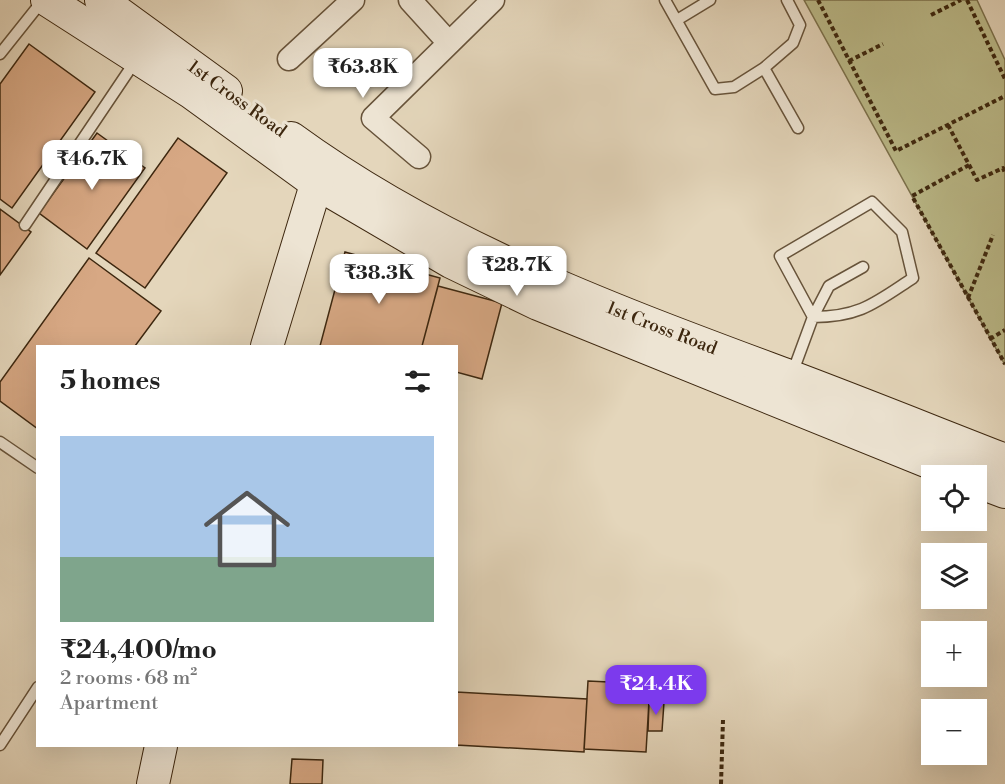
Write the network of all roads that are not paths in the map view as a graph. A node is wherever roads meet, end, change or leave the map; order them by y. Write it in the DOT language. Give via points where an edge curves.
graph roads {
  1 [pos="45,0"];
  2 [pos="101,0"];
  3 [pos="353,0"];
  4 [pos="410,0"];
  5 [pos="493,0"];
  6 [pos="665,0"];
  7 [pos="710,0"];
  8 [pos="787,0"];
  9 [pos="677,20"];
  10 [pos="450,43"];
  11 [pos="0,54"];
  12 [pos="138,58"];
  13 [pos="289,59"];
  14 [pos="764,68"];
  15 [pos="798,128"];
  16 [pos="419,157"];
  17 [pos="320,172"];
  18 [pos="25,225"];
  19 [pos="863,267"];
  20 [pos="813,317"];
  21 [pos="267,345"];
  22 [pos="786,390"];
  23 [pos="0,442"];
  24 [pos="1005,460"];
  25 [pos="940,465"];
  26 [pos="36,467"];
  27 [pos="987,485"];
  28 [pos="1005,492"];
  29 [pos="36,690"];
  30 [pos="0,745"];
  31 [pos="161,747"];
  32 [pos="153,784"];
  1 -- 11 [label="lane"];
  1 -- 12 [label="street"];
  2 -- 17 [label="street, 1st Cross Road"];
  3 -- 13 [label="street"];
  4 -- 10 [label="street"];
  5 -- 10 [label="street"];
  6 -- 9 [label="lane"];
  7 -- 9 [label="lane"];
  8 -- 14 [label="lane" via="800,25 793,43"];
  9 -- 14 [label="lane" via="715,89 734,87"];
  10 -- 16 [label="street" via="373,118"];
  12 -- 17 [label="street"];
  12 -- 18 [label="lane"];
  14 -- 15 [label="lane"];
  17 -- 21 [label="street"];
  17 -- 22 [label="street, 1st Cross Road" via="542,281"];
  19 -- 20 [label="lane" via="829,286"];
  20 -- 20 [label="lane" via="780,256 873,202 902,232 913,278 864,310"];
  20 -- 22 [label="lane"];
  22 -- 24 [label="street, 1st Cross Road"];
  22 -- 25 [label="street"];
  23 -- 26 [label="lane"];
  27 -- 28 [label="street"];
  29 -- 30 [label="lane"];
  31 -- 32 [label="street"];
}
